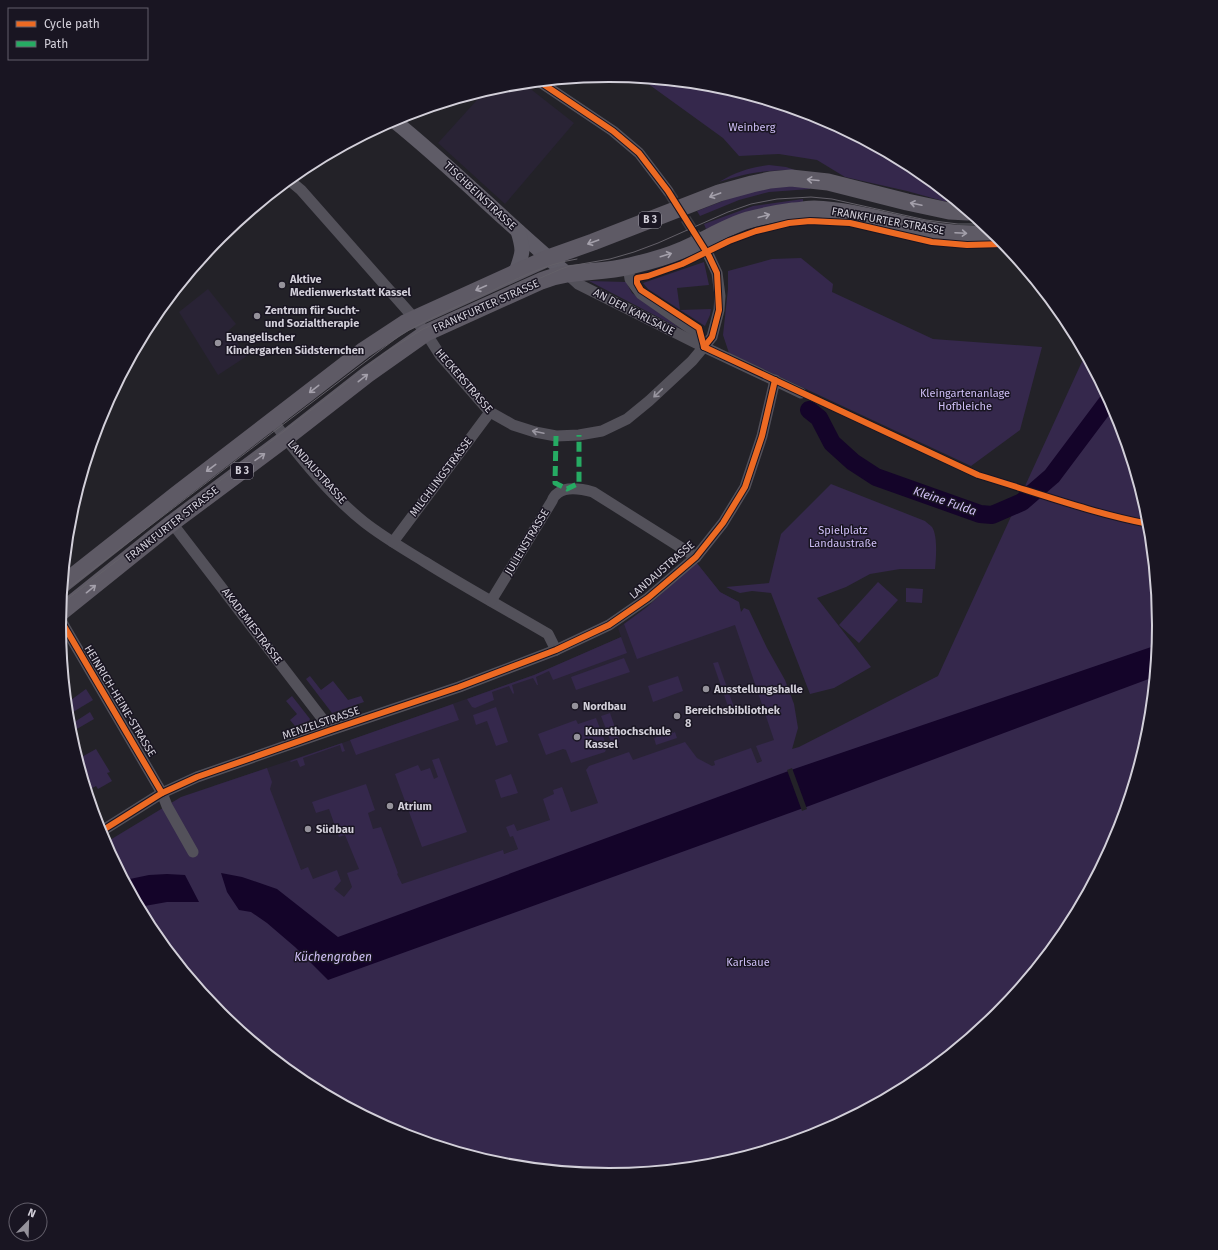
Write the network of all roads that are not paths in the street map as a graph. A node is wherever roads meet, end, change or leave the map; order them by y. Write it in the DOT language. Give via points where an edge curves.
graph roads {
  1 [pos="546,86"];
  2 [pos="398,124"];
  3 [pos="293,184"];
  4 [pos="668,191"];
  5 [pos="961,212"];
  6 [pos="518,231"];
  7 [pos="985,233"];
  8 [pos="710,256"];
  9 [pos="548,258"];
  10 [pos="628,266"];
  11 [pos="516,272"];
  12 [pos="566,273"];
  13 [pos="414,318"];
  14 [pos="426,333"];
  15 [pos="704,348"];
  16 [pos="775,380"];
  17 [pos="800,393"];
  18 [pos="490,412"];
  19 [pos="273,420"];
  20 [pos="286,438"];
  21 [pos="172,523"];
  22 [pos="393,542"];
  23 [pos="696,557"];
  24 [pos="68,580"];
  25 [pos="491,601"];
  26 [pos="66,608"];
  27 [pos="66,630"];
  28 [pos="556,650"];
  29 [pos="331,730"];
  30 [pos="162,793"];
  31 [pos="105,829"];
  32 [pos="193,852"];
  1 -- 4 [label="street" via="613,131 639,153"];
  2 -- 6 [label="main road, TISCHBEINSTRASSE" via="428,147"];
  3 -- 13 [label="street, HECKERSTRASSE"];
  5 -- 9 [label="main road, FRANKFURTER STRASSE / B 3, one-way" via="907,202 828,182 791,178 770,180 720,193"];
  6 -- 9 [label="main road, TISCHBEINSTRASSE"];
  6 -- 11 [label="main road" via="523,252"];
  10 -- 7 [label="main road, FRANKFURTER STRASSE / B 3, one-way" via="681,250 747,220 813,209 848,212 915,228"];
  8 -- 15 [label="street, HECKERSTRASSE" via="717,272 719,310 712,337"];
  9 -- 11 [label="main road, FRANKFURTER STRASSE / B 3"];
  9 -- 12 [label="main road, TISCHBEINSTRASSE"];
  10 -- 12 [label="main road, FRANKFURTER STRASSE / B 3"];
  10 -- 15 [label="street, AN DER KARLSAUE" via="630,279 641,294 694,331"];
  11 -- 13 [label="main road, FRANKFURTER STRASSE / B 3, one-way"];
  12 -- 14 [label="main road, FRANKFURTER STRASSE / B 3" via="541,281"];
  12 -- 15 [label="street, AN DER KARLSAUE" via="578,284"];
  13 -- 14 [label="street, HECKERSTRASSE"];
  13 -- 19 [label="main road, FRANKFURTER STRASSE / B 3, one-way" via="364,350"];
  14 -- 18 [label="street, HECKERSTRASSE" via="440,356"];
  20 -- 14 [label="main road, FRANKFURTER STRASSE / B 3, one-way"];
  15 -- 16 [label="street, AN DER KARLSAUE"];
  15 -- 18 [label="street, HECKERSTRASSE, one-way" via="650,401 627,419 602,431 556,436 513,425"];
  16 -- 17 [label="street, AN DER KARLSAUE"];
  16 -- 23 [label="street, LANDAUSTRASSE" via="762,436 745,487 723,524"];
  18 -- 22 [label="street, MILCHLINGSTRASSE"];
  19 -- 20 [label="street, LANDAUSTRASSE"];
  19 -- 24 [label="main road, FRANKFURTER STRASSE / B 3, one-way"];
  21 -- 20 [label="main road, FRANKFURTER STRASSE / B 3, one-way"];
  20 -- 22 [label="street, LANDAUSTRASSE" via="331,491 364,522"];
  26 -- 21 [label="main road, FRANKFURTER STRASSE / B 3, one-way"];
  21 -- 29 [label="street, AKADEMIESTRASSE"];
  22 -- 25 [label="street, LANDAUSTRASSE"];
  23 -- 25 [label="street, JULIENSTRASSE" via="593,492 580,488 567,489 558,493 552,501"];
  23 -- 28 [label="street, LANDAUSTRASSE" via="648,598 614,622"];
  25 -- 28 [label="street, LANDAUSTRASSE" via="548,634"];
  27 -- 30 [label="street, HEINRICH-HEINE-STRASSE"];
  28 -- 29 [label="street, MENZELSTRASSE" via="459,687"];
  29 -- 30 [label="street, MENZELSTRASSE" via="197,777"];
  30 -- 31 [label="street, MENZELSTRASSE"];
  30 -- 32 [label="street, HEINRICH-HEINE-STRASSE" via="166,806"];
}
